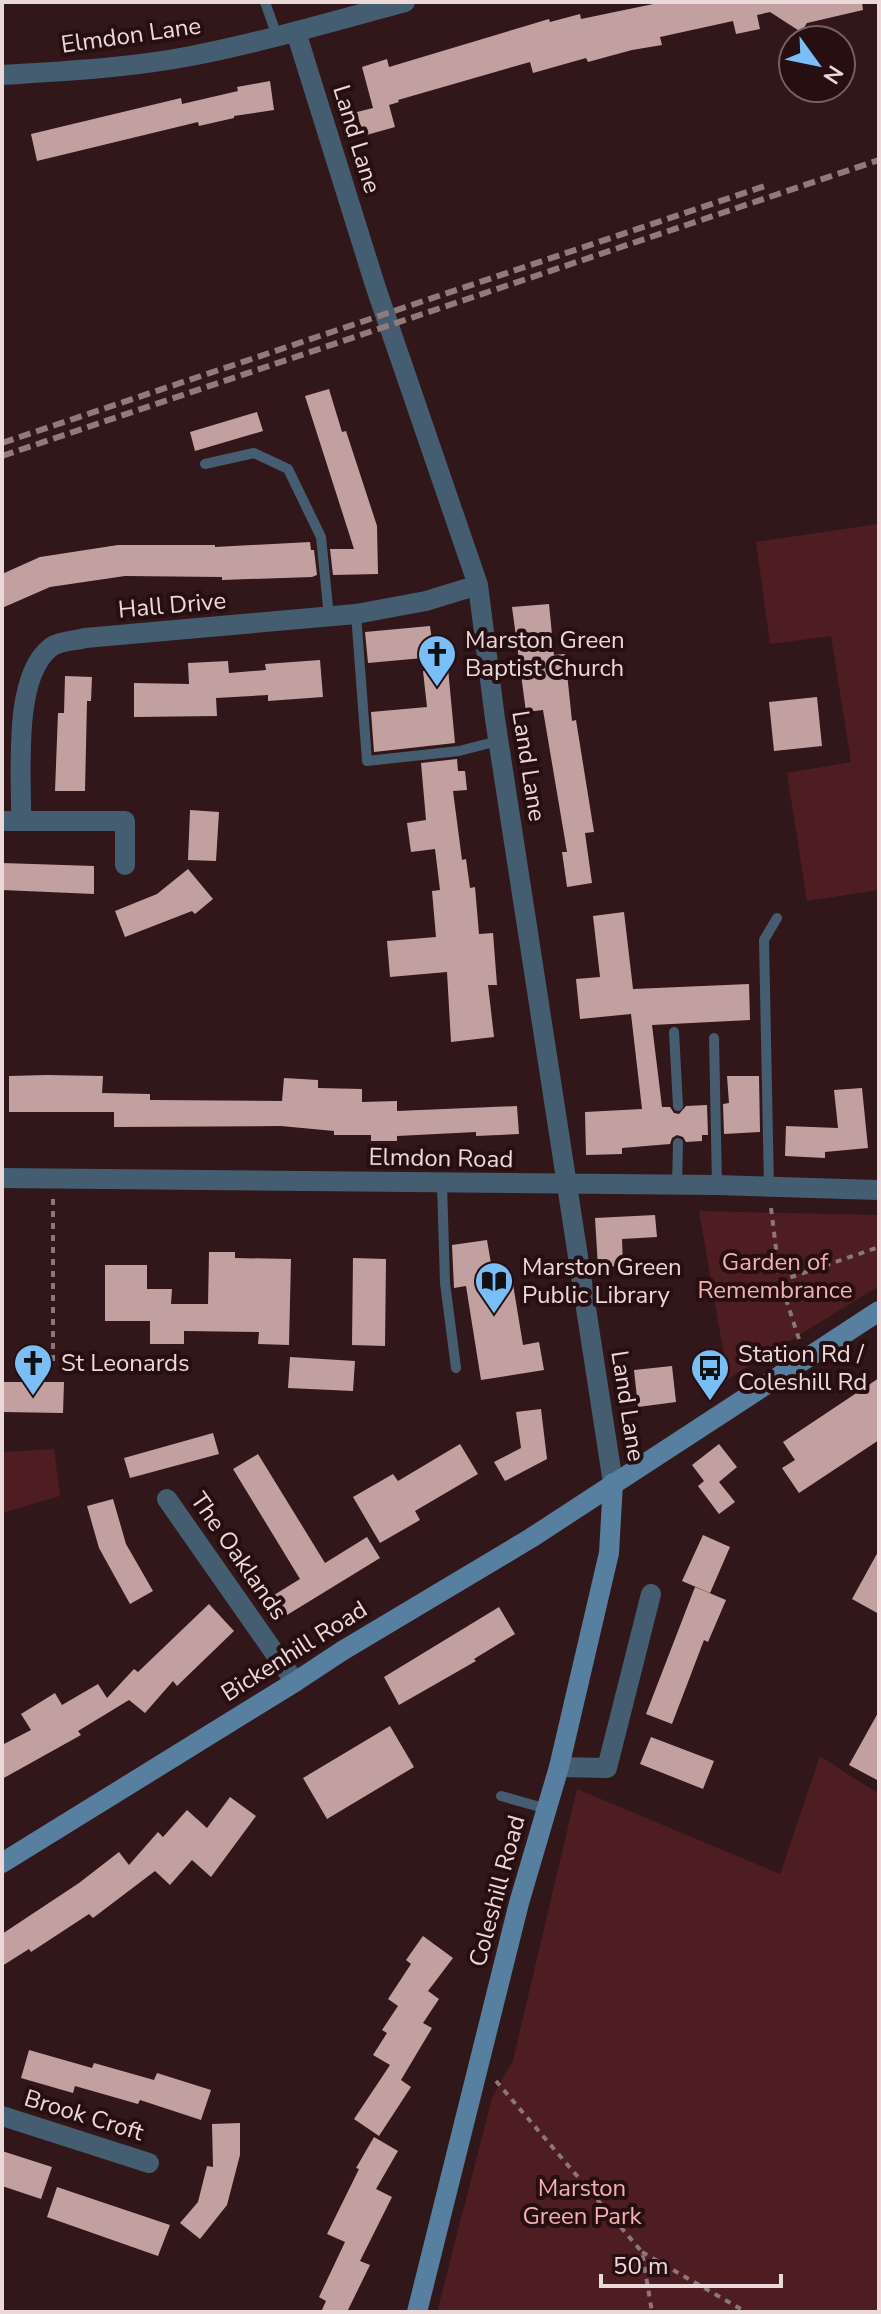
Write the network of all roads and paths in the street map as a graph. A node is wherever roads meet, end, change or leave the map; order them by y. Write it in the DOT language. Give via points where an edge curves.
graph roads {
  1 [pos="265,2"];
  2 [pos="405,2"];
  3 [pos="286,34"];
  4 [pos="2,75"];
  5 [pos="205,464"];
  6 [pos="478,585"];
  7 [pos="356,614"];
  8 [pos="329,617"];
  9 [pos="498,741"];
  10 [pos="12,821"];
  11 [pos="125,865"];
  12 [pos="777,918"];
  13 [pos="674,1032"];
  14 [pos="714,1038"];
  15 [pos="678,1106"];
  16 [pos="678,1143"];
  17 [pos="2,1178"];
  18 [pos="52,1178"];
  19 [pos="442,1184"];
  20 [pos="568,1185"];
  21 [pos="677,1185"];
  22 [pos="717,1185"];
  23 [pos="879,1190"];
  24 [pos="770,1196"];
  25 [pos="879,1247"];
  26 [pos="780,1281"];
  27 [pos="879,1311"];
  28 [pos="806,1358"];
  29 [pos="53,1361"];
  30 [pos="456,1368"];
  31 [pos="613,1483"];
  32 [pos="167,1499"];
  33 [pos="651,1594"];
  34 [pos="295,1682"];
  35 [pos="559,1767"];
  36 [pos="501,1796"];
  37 [pos="547,1809"];
  38 [pos="2,1863"];
  39 [pos="479,2062"];
  40 [pos="2,2116"];
  41 [pos="149,2163"];
  42 [pos="642,2252"];
  43 [pos="417,2312"];
  44 [pos="652,2312"];
  45 [pos="746,2312"];
  1 -- 3 [label="lane"];
  2 -- 3 [label="street, Elmdon Lane"];
  3 -- 4 [label="street, Elmdon Lane" via="189,56"];
  3 -- 6 [label="street, Land Lane"];
  5 -- 8 [label="lane" via="254,453 288,469 321,537"];
  6 -- 7 [label="street, Hall Drive"];
  6 -- 9 [label="street, Land Lane"];
  7 -- 8 [label="street, Hall Drive"];
  7 -- 9 [label="lane" via="367,761"];
  8 -- 10 [label="street, Hall Drive" via="52,645 37,661 28,684"];
  9 -- 20 [label="street, Land Lane"];
  10 -- 11 [label="street" via="125,821"];
  12 -- 24 [label="lane" via="764,940"];
  13 -- 15 [label="lane"];
  14 -- 22 [label="lane"];
  16 -- 21 [label="lane"];
  17 -- 18 [label="street, Elmdon Road"];
  18 -- 19 [label="street, Elmdon Road"];
  18 -- 29 [label="path"];
  19 -- 20 [label="street, Elmdon Road"];
  19 -- 30 [label="lane" via="445,1283"];
  20 -- 21 [label="street, Elmdon Road"];
  20 -- 31 [label="street, Land Lane"];
  21 -- 22 [label="street, Elmdon Road"];
  22 -- 24 [label="street, Elmdon Road"];
  23 -- 24 [label="street, Elmdon Road"];
  24 -- 26 [label="path"];
  25 -- 26 [label="path"];
  26 -- 28 [label="path"];
  27 -- 28 [label="street, Bickenhill Road"];
  28 -- 31 [label="street, Bickenhill Road"];
  31 -- 34 [label="street, Bickenhill Road"];
  31 -- 35 [label="street, Coleshill Road" via="609,1553"];
  32 -- 34 [label="street, The Oaklands"];
  33 -- 35 [label="street" via="607,1768"];
  34 -- 38 [label="street, Bickenhill Road"];
  35 -- 37 [label="street, Coleshill Road"];
  36 -- 37 [label="lane"];
  37 -- 39 [label="street, Coleshill Road"];
  39 -- 42 [label="path"];
  39 -- 43 [label="street, Coleshill Road"];
  40 -- 41 [label="street, Brook Croft"];
  42 -- 44 [label="path"];
  42 -- 45 [label="path"];
}
